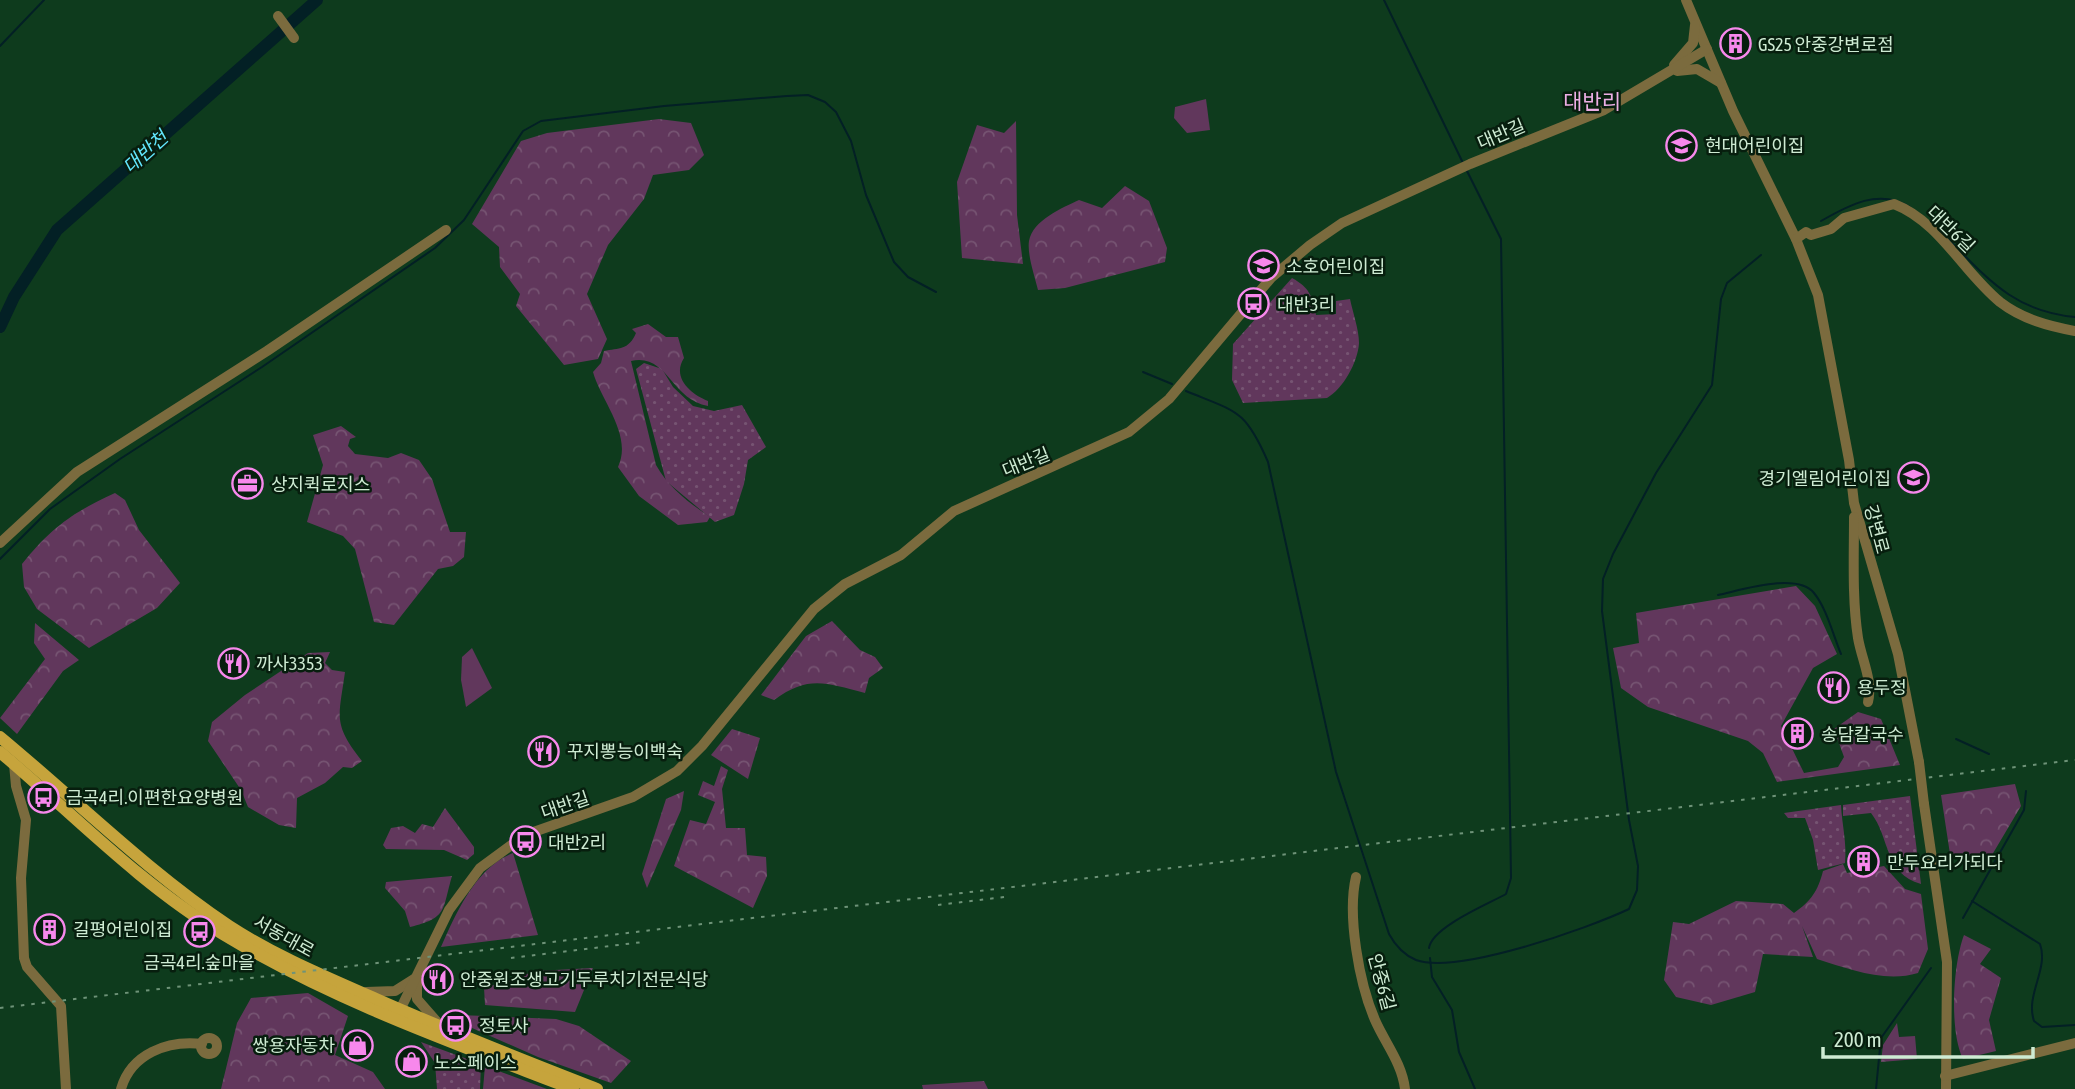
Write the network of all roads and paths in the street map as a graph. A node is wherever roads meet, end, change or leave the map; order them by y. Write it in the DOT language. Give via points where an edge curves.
graph roads {
  1 [pos="1686,0"];
  2 [pos="278,16"];
  3 [pos="1695,21"];
  4 [pos="295,38"];
  5 [pos="1706,48"];
  6 [pos="1668,72"];
  7 [pos="1721,83"];
  8 [pos="446,230"];
  9 [pos="1796,239"];
  10 [pos="2075,331"];
  11 [pos="1854,503"];
  12 [pos="0,543"];
  13 [pos="1868,702"];
  14 [pos="0,737"];
  15 [pos="0,752"];
  16 [pos="14,764"];
  17 [pos="1356,877"];
  18 [pos="415,979"];
  19 [pos="355,990"];
  20 [pos="400,1015"];
  21 [pos="440,1026"];
  22 [pos="2075,1043"];
  23 [pos="202,1045"];
  24 [pos="1945,1076"];
  25 [pos="66,1089"];
  26 [pos="121,1089"];
  27 [pos="573,1089"];
  28 [pos="597,1089"];
  29 [pos="1405,1089"];
  30 [pos="1946,1089"];
  1 -- 3 [label="street, 강변로"];
  2 -- 4 [label="street"];
  3 -- 5 [label="street, 강변로"];
  3 -- 6 [label="street" via="1693,43"];
  5 -- 6 [label="street, 대반길"];
  5 -- 7 [label="street, 강변로"];
  6 -- 7 [label="street" via="1692,68"];
  6 -- 18 [label="street, 대반길" via="1604,110 1342,223 1310,245 1271,278 1169,399 1129,432 954,511 901,555 845,584 814,610 677,771 633,797 515,841 480,868 449,910 433,951"];
  7 -- 9 [label="street, 강변로"];
  8 -- 12 [label="street" via="267,352 78,472"];
  9 -- 10 [label="street, 대반6길" via="1806,232 1831,229 1844,218 1894,204 1926,224 2008,307 2040,323"];
  9 -- 11 [label="street, 강변로" via="1818,295"];
  11 -- 13 [label="street" via="1856,616 1871,688"];
  11 -- 24 [label="street, 강변로, bridge" via="1898,654 1919,762 1947,962"];
  14 -- 19 [label="main road, 서동대로" via="229,925 304,968"];
  15 -- 16 [label="main road, 서동대로"];
  16 -- 20 [label="main road, 서동대로" via="134,868 222,933 312,985"];
  16 -- 25 [label="street" via="26,820 21,878 24,958 61,1006"];
  17 -- 29 [label="street, 안중6길" via="1351,919 1374,1018 1401,1069"];
  18 -- 19 [label="street" via="390,992"];
  18 -- 20 [label="street, 대반길"];
  18 -- 21 [label="street" via="419,1003"];
  19 -- 20 [label="main road, 서동대로"];
  20 -- 21 [label="main road, 서동대로"];
  20 -- 27 [label="main road, 서동대로"];
  21 -- 28 [label="main road, 서동대로"];
  22 -- 24 [label="street"];
  23 -- 26 [label="street" via="148,1053 132,1065"];
  24 -- 30 [label="street, 강변로"];
}
